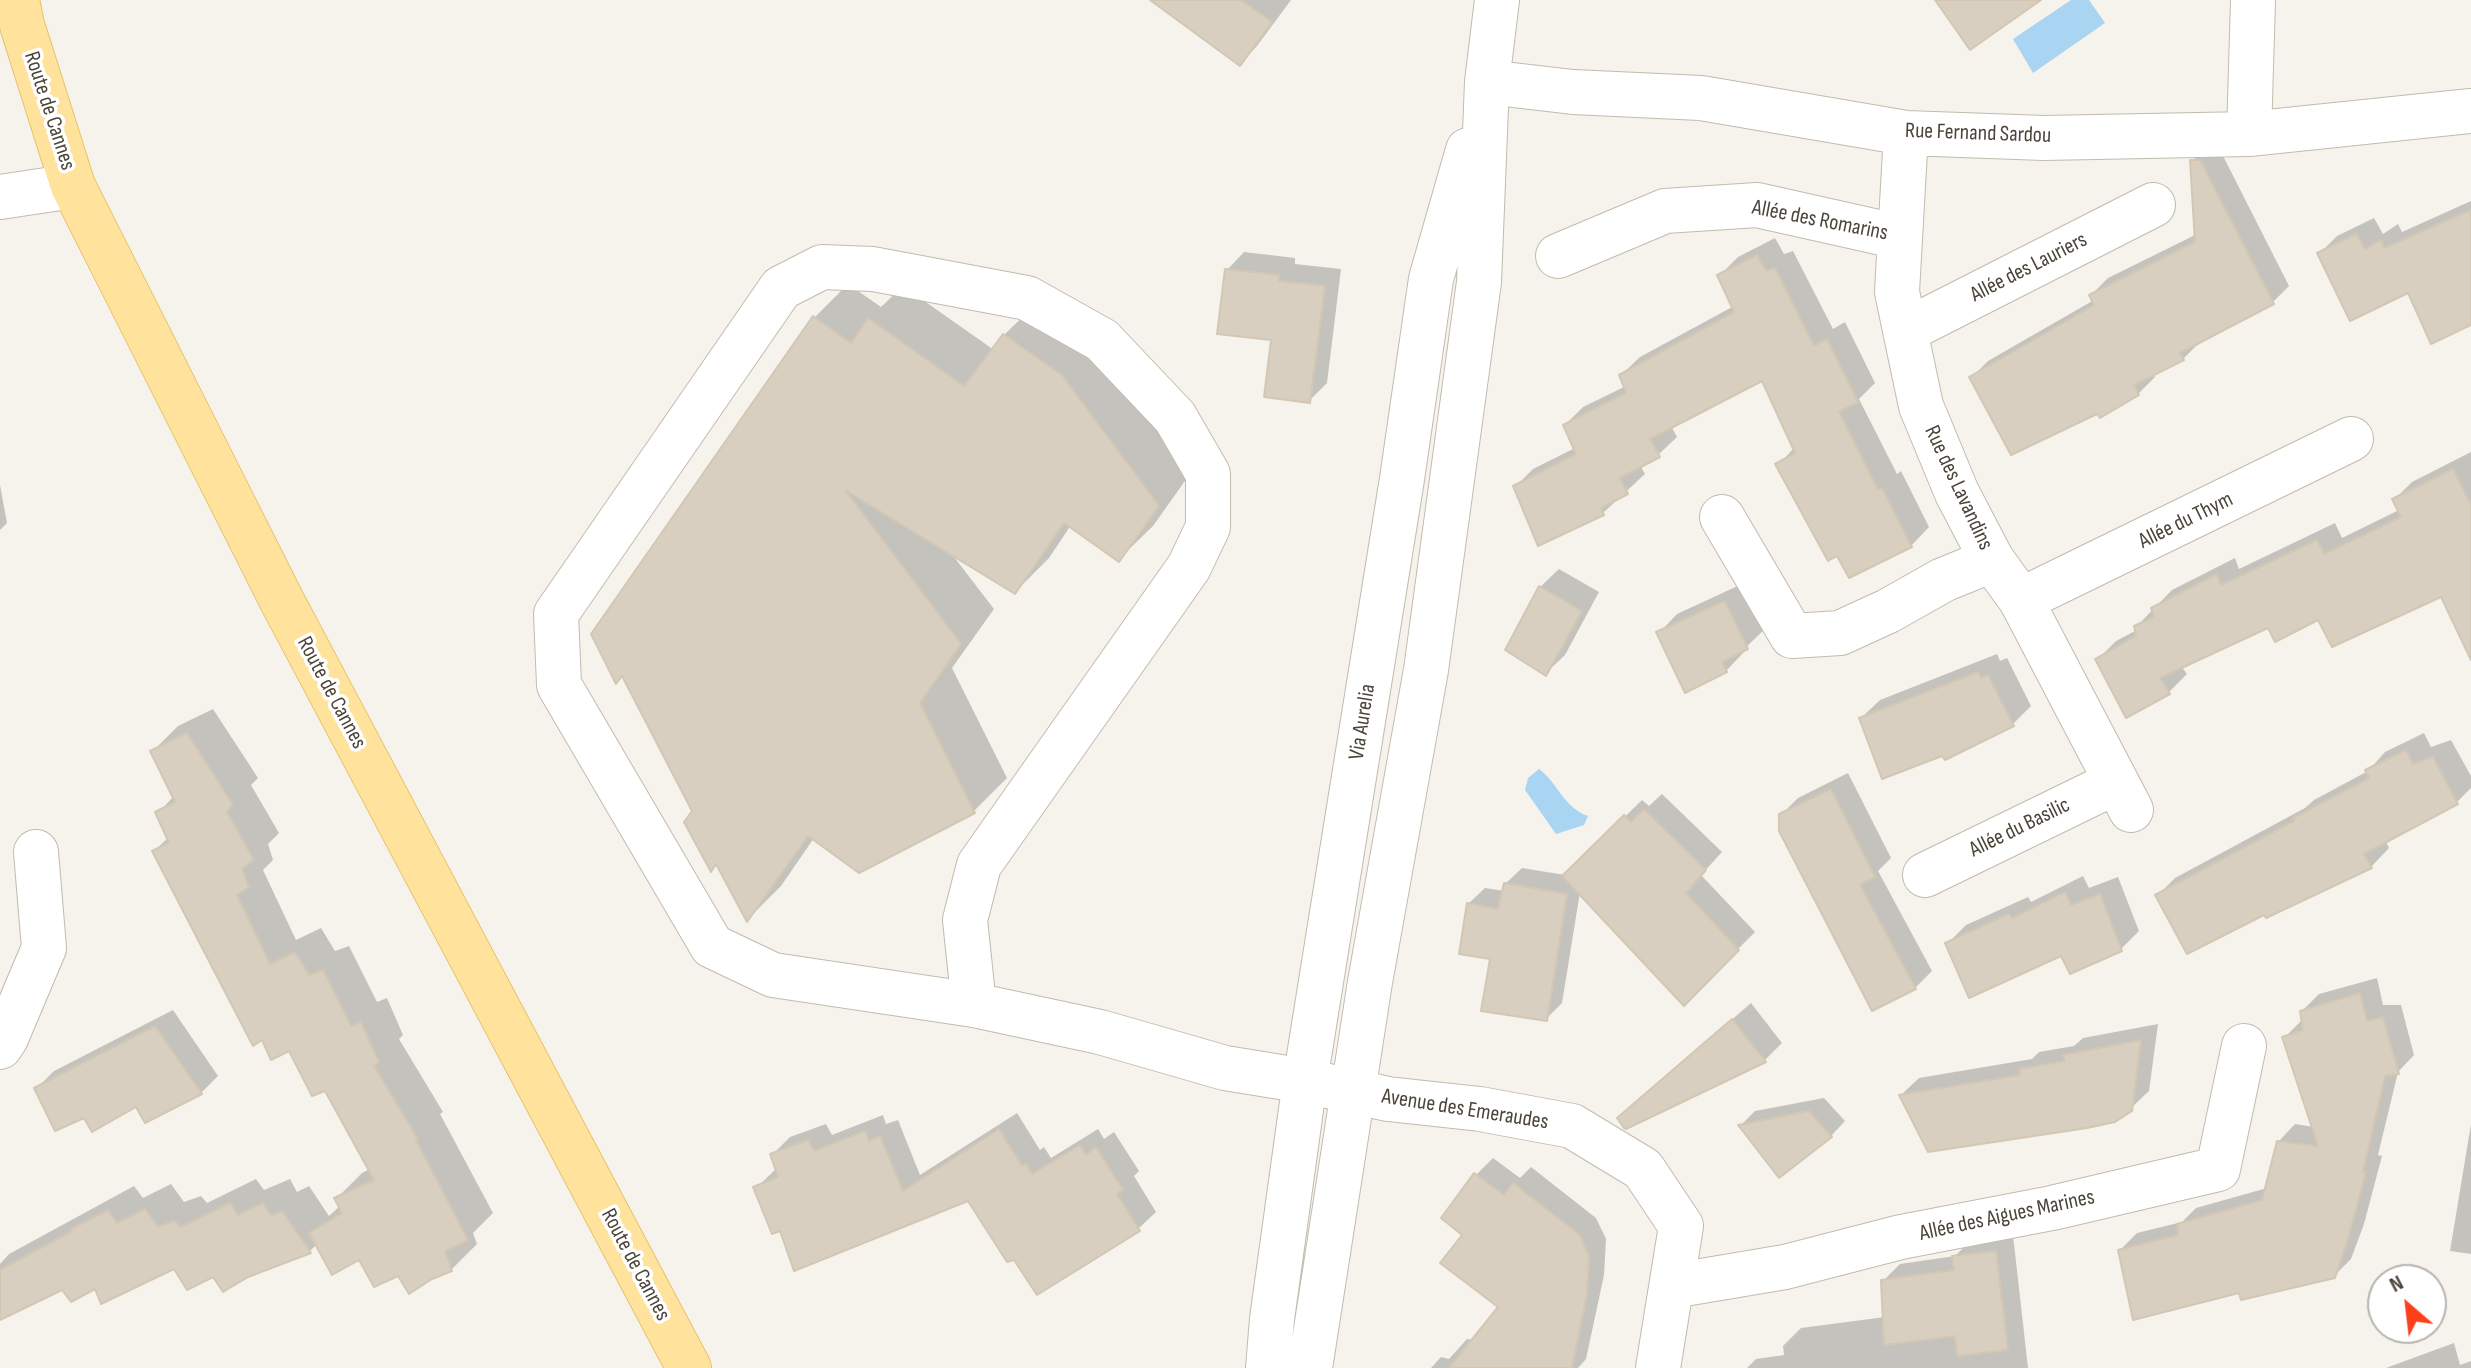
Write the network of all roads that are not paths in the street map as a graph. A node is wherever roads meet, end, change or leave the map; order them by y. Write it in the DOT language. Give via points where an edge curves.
graph roads {
  1 [pos="17,0"];
  2 [pos="1497,0"];
  3 [pos="2253,0"];
  4 [pos="1487,82"];
  5 [pos="2471,111"];
  6 [pos="1906,133"];
  7 [pos="2249,134"];
  8 [pos="73,186"];
  9 [pos="0,197"];
  10 [pos="2153,205"];
  11 [pos="1900,237"];
  12 [pos="1558,256"];
  13 [pos="1905,331"];
  14 [pos="2351,439"];
  15 [pos="1722,517"];
  16 [pos="1992,560"];
  17 [pos="2021,600"];
  18 [pos="2123,796"];
  19 [pos="36,852"];
  20 [pos="1925,875"];
  21 [pos="974,1005"];
  22 [pos="2244,1046"];
  23 [pos="0,1047"];
  24 [pos="1305,1081"];
  25 [pos="1354,1093"];
  26 [pos="1672,1286"];
  27 [pos="689,1368"];
  28 [pos="1268,1368"];
  29 [pos="1310,1368"];
  30 [pos="1658,1368"];
  1 -- 8 [label="main road, Route de Cannes"];
  2 -- 4 [label="street, Via Aurelia"];
  3 -- 7 [label="street"];
  4 -- 6 [label="street, Rue Fernand Sardou" via="1701,98"];
  4 -- 24 [label="street, Via Aurelia" via="1431,279"];
  4 -- 25 [label="street, Via Aurelia" via="1479,282 1426,670"];
  5 -- 7 [label="street, Rue Fernand Sardou"];
  6 -- 7 [label="street, Rue Fernand Sardou" via="2044,138"];
  6 -- 11 [label="street, Rue des Lavandins"];
  8 -- 9 [label="street"];
  8 -- 27 [label="main road, Route de Cannes" via="282,601"];
  10 -- 13 [label="street, Allée des Lauriers"];
  11 -- 12 [label="street, Allée des Romarins" via="1757,205 1665,211"];
  11 -- 13 [label="street, Rue des Lavandins" via="1897,292"];
  13 -- 16 [label="street, Rue des Lavandins" via="1921,406"];
  14 -- 17 [label="street, Allée du Thym"];
  15 -- 16 [label="street" via="1792,636 1840,633"];
  16 -- 17 [label="street, Rue des Lavandins"];
  17 -- 18 [label="street, Rue des Lavandins"];
  18 -- 20 [label="street, Allée du Basilic"];
  19 -- 23 [label="street" via="44,948"];
  21 -- 21 [label="street, Avenue des Emeraudes" via="965,920 979,865 1189,567 1208,527 1208,474 1175,417 1102,340 1027,298 873,269 822,267 781,288 556,614 559,685 712,946 773,975"];
  21 -- 24 [label="street, Avenue des Emeraudes" via="1100,1032 1225,1068"];
  22 -- 26 [label="street, Allée des Aigues Marines" via="2218,1169 1785,1267"];
  24 -- 25 [label="street, Avenue des Emeraudes"];
  24 -- 28 [label="street, Via Aurelia"];
  25 -- 26 [label="street, Avenue des Emeraudes" via="1572,1126 1632,1162 1643,1169 1681,1226"];
  25 -- 29 [label="street, Via Aurelia"];
  26 -- 30 [label="street, Avenue des Emeraudes"];
}
